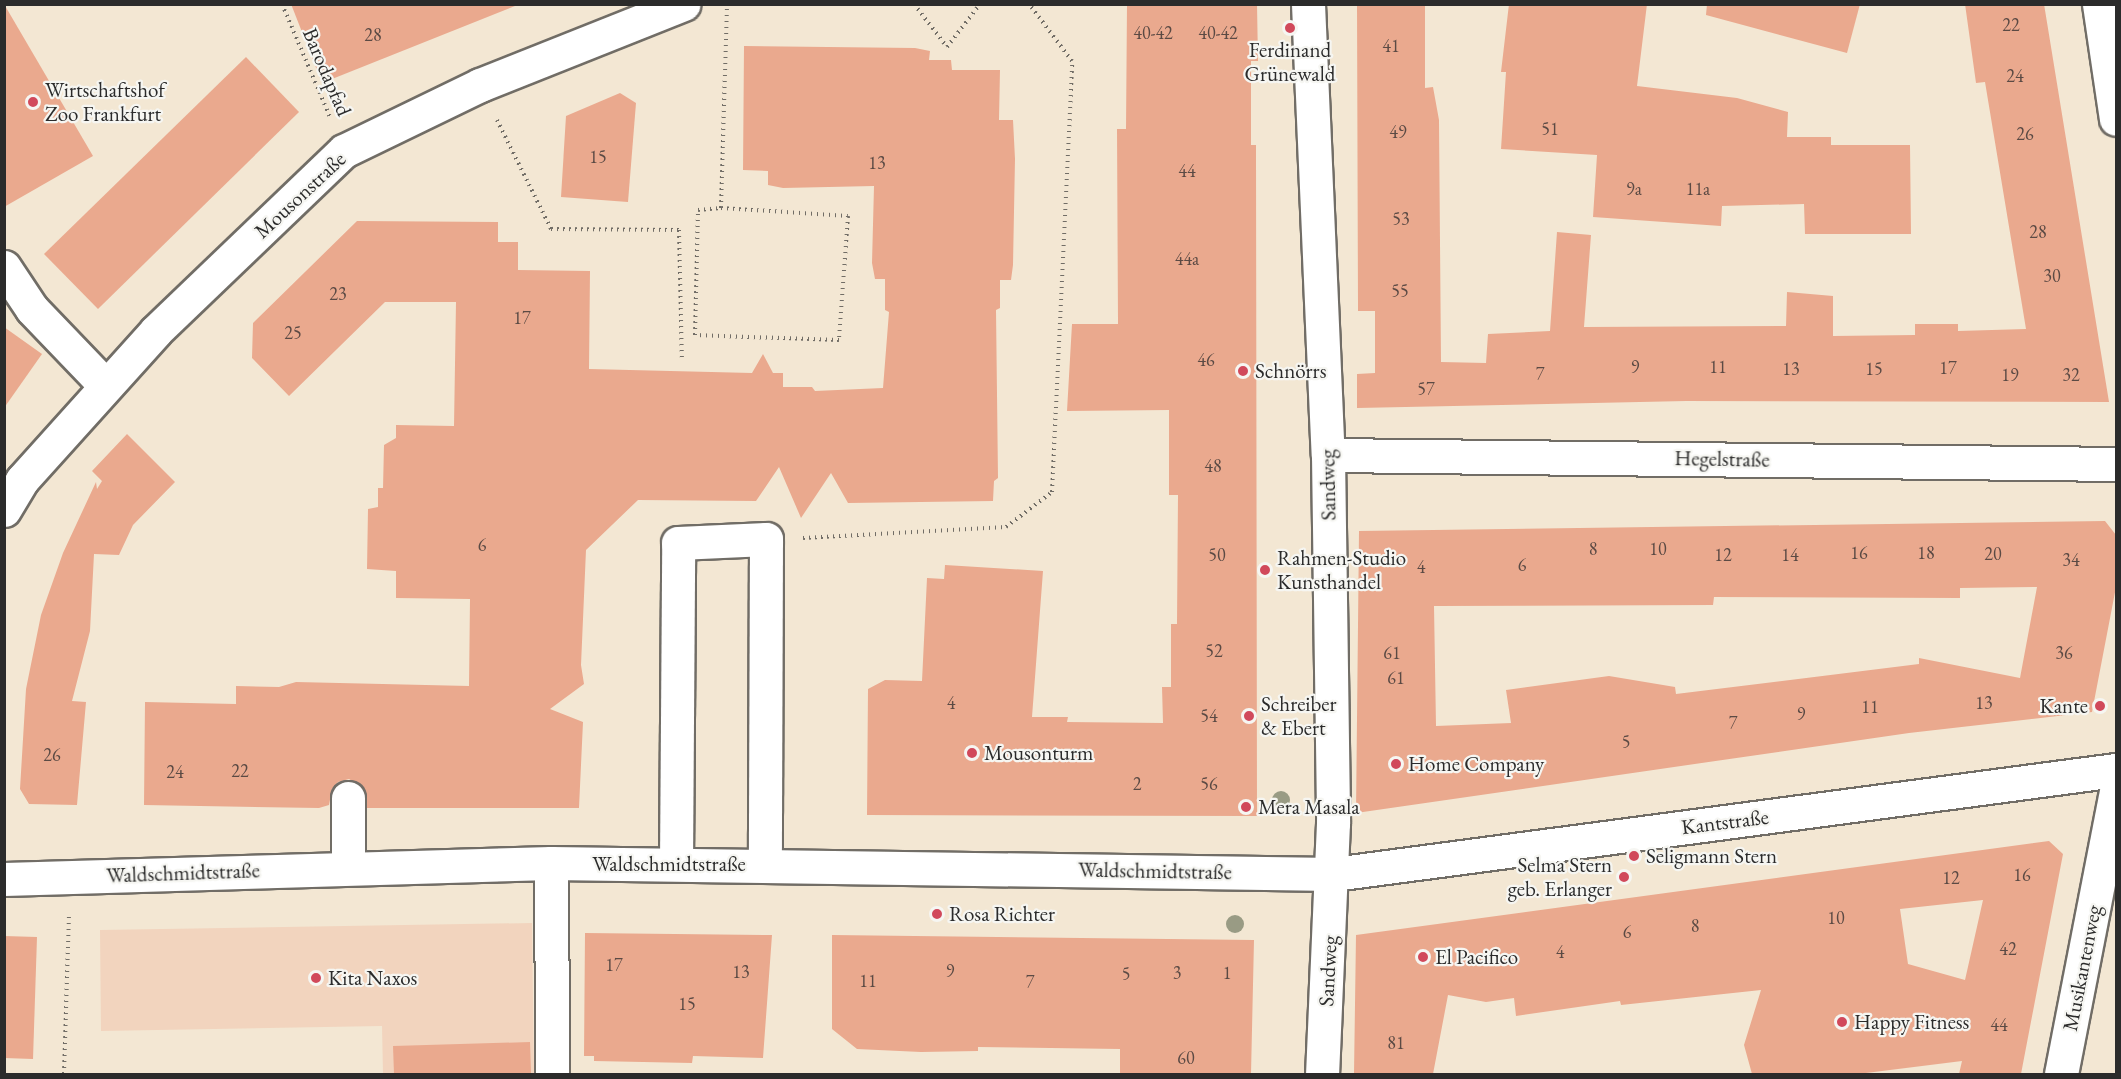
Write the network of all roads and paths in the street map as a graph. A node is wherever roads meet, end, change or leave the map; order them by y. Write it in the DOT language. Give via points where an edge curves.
graph roads {
  1 [pos="282,4"];
  2 [pos="684,4"];
  3 [pos="727,4"];
  4 [pos="914,4"];
  5 [pos="980,4"];
  6 [pos="995,4"];
  7 [pos="1018,4"];
  8 [pos="1029,4"];
  9 [pos="1308,4"];
  10 [pos="2098,4"];
  11 [pos="480,85"];
  12 [pos="2116,119"];
  13 [pos="344,151"];
  14 [pos="721,208"];
  15 [pos="4,267"];
  16 [pos="682,361"];
  17 [pos="105,386"];
  18 [pos="1328,455"];
  19 [pos="2116,464"];
  20 [pos="4,510"];
  21 [pos="766,539"];
  22 [pos="2116,770"];
  23 [pos="2116,790"];
  24 [pos="348,798"];
  25 [pos="551,863"];
  26 [pos="676,864"];
  27 [pos="765,865"];
  28 [pos="348,867"];
  29 [pos="1334,874"];
  30 [pos="71,876"];
  31 [pos="4,879"];
  32 [pos="64,1074"];
  33 [pos="552,1074"];
  34 [pos="1322,1074"];
  35 [pos="2061,1074"];
  1 -- 13 [label="path, Barodapfad"];
  2 -- 11 [label="street, Mousonstraße"];
  3 -- 14 [label="path"];
  4 -- 5 [label="path" via="947,47"];
  6 -- 7 [label="path"];
  8 -- 21 [label="path" via="1072,61 1052,492 1006,527"];
  9 -- 18 [label="street, Sandweg"];
  10 -- 12 [label="street"];
  11 -- 13 [label="street, Mousonstraße"];
  11 -- 16 [label="path" via="551,229 679,230"];
  13 -- 17 [label="street, Mousonstraße"];
  14 -- 14 [label="path" via="848,216 839,340 695,335 698,210"];
  15 -- 17 [label="street" via="32,309"];
  17 -- 20 [label="street, Mousonstraße" via="22,480"];
  18 -- 19 [label="street, Hegelstraße"];
  18 -- 29 [label="street, Sandweg"];
  21 -- 26 [label="street" via="678,543"];
  21 -- 27 [label="street"];
  22 -- 29 [label="street, Kantstraße"];
  23 -- 35 [label="street, Musikantenweg"];
  24 -- 28 [label="street"];
  25 -- 26 [label="street, Waldschmidtstraße"];
  25 -- 28 [label="street, Waldschmidtstraße"];
  25 -- 33 [label="street"];
  26 -- 27 [label="street, Waldschmidtstraße"];
  27 -- 29 [label="street, Waldschmidtstraße"];
  28 -- 30 [label="street, Waldschmidtstraße"];
  29 -- 34 [label="street, Sandweg"];
  30 -- 31 [label="street, Waldschmidtstraße"];
  30 -- 32 [label="path"];
}
